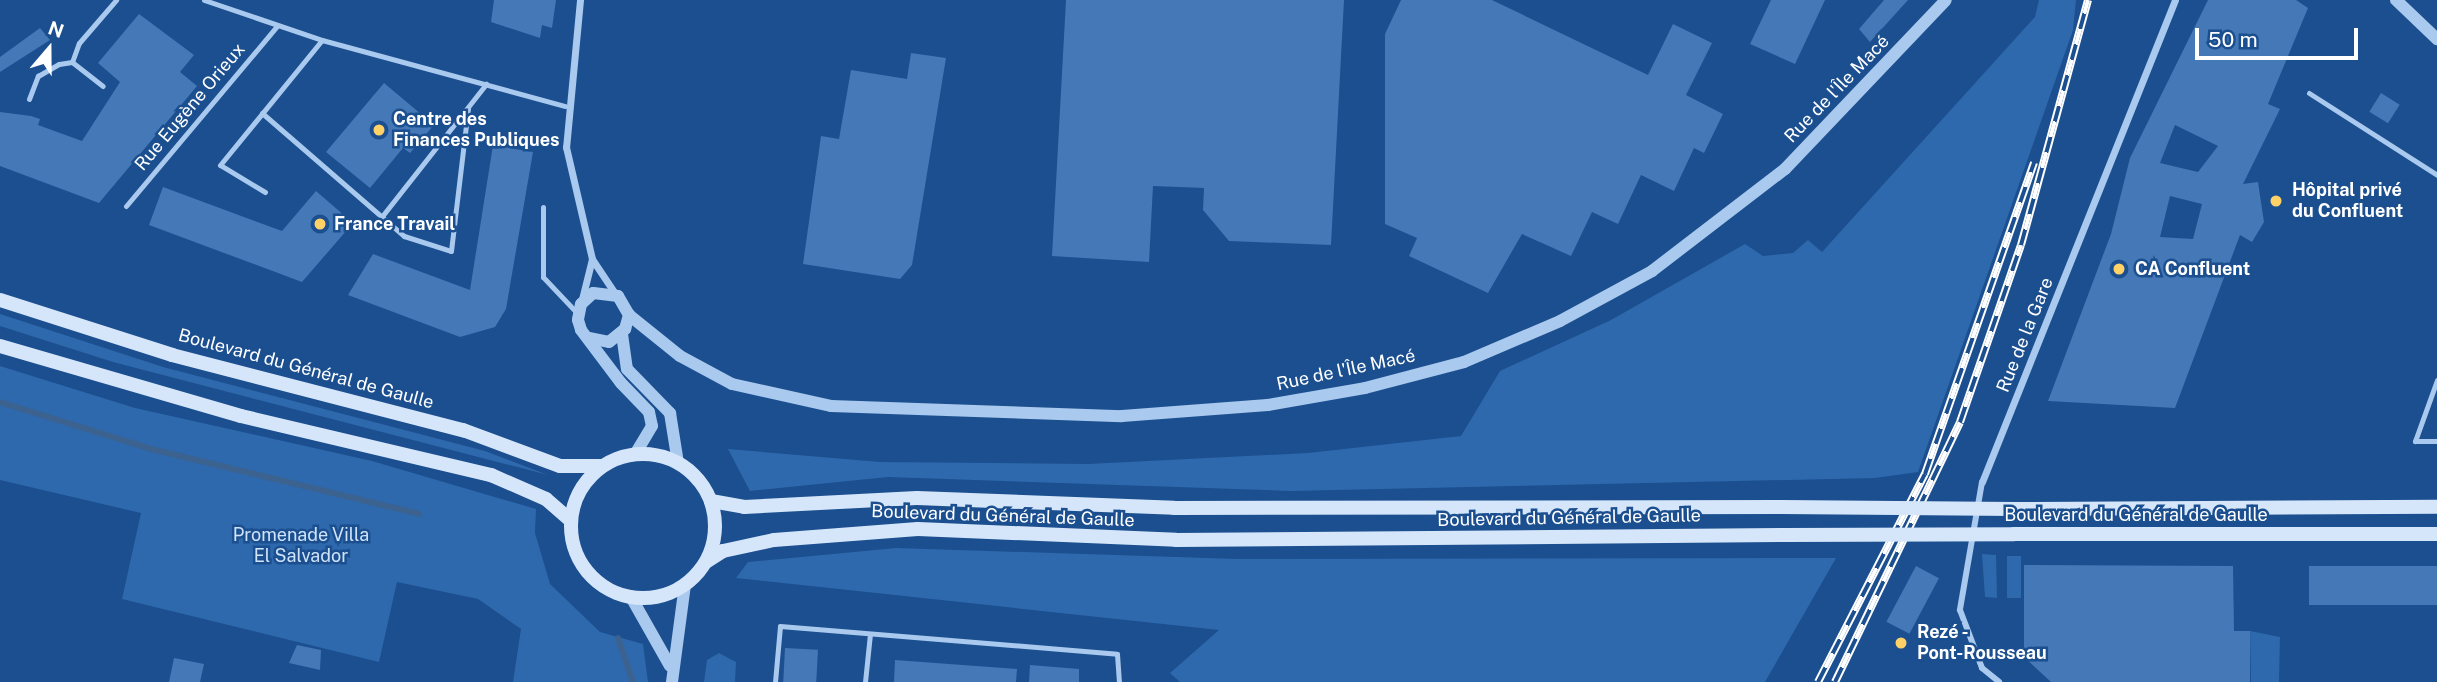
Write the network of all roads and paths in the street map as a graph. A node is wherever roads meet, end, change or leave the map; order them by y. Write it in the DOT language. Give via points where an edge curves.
graph roads {
  1 [pos="116,0"];
  2 [pos="204,0"];
  3 [pos="580,0"];
  4 [pos="1946,0"];
  5 [pos="2175,0"];
  6 [pos="2396,0"];
  7 [pos="277,26"];
  8 [pos="2437,39"];
  9 [pos="322,40"];
  10 [pos="72,62"];
  11 [pos="486,84"];
  12 [pos="103,86"];
  13 [pos="2309,93"];
  14 [pos="29,99"];
  15 [pos="565,106"];
  16 [pos="468,108"];
  17 [pos="262,113"];
  18 [pos="2435,174"];
  19 [pos="265,192"];
  20 [pos="126,206"];
  21 [pos="543,207"];
  22 [pos="383,215"];
  23 [pos="592,259"];
  24 [pos="616,295"];
  25 [pos="0,300"];
  26 [pos="579,309"];
  27 [pos="629,315"];
  28 [pos="643,330"];
  29 [pos="624,332"];
  30 [pos="589,338"];
  31 [pos="0,346"];
  32 [pos="2437,380"];
  33 [pos="2437,441"];
  34 [pos="635,454"];
  35 [pos="678,463"];
  36 [pos="602,467"];
  37 [pos="1982,482"];
  38 [pos="711,501"];
  39 [pos="2437,507"];
  40 [pos="571,521"];
  41 [pos="2437,534"];
  42 [pos="706,562"];
  43 [pos="685,585"];
  44 [pos="631,597"];
  45 [pos="870,634"];
  46 [pos="672,676"];
  47 [pos="775,682"];
  48 [pos="865,682"];
  49 [pos="1119,682"];
  50 [pos="1999,682"];
  1 -- 10 [label="lane" via="79,43"];
  2 -- 7 [label="lane"];
  3 -- 15 [label="street"];
  4 -- 28 [label="street, Rue de l'Île Macé" via="1785,169 1652,271 1560,321 1464,362 1366,388 1268,405 1122,416 831,406 746,390"];
  5 -- 37 [label="street, Rue de la Gare"];
  6 -- 8 [label="street"];
  7 -- 9 [label="lane"];
  7 -- 20 [label="lane, Rue Eugène Orieux"];
  9 -- 11 [label="lane"];
  9 -- 17 [label="lane"];
  10 -- 12 [label="lane"];
  10 -- 14 [label="lane" via="38,76"];
  11 -- 15 [label="lane"];
  11 -- 16 [label="lane"];
  13 -- 18 [label="lane"];
  15 -- 23 [label="street" via="570,182"];
  16 -- 22 [label="lane"];
  16 -- 22 [label="lane" via="451,251 404,236"];
  17 -- 19 [label="lane" via="220,165"];
  17 -- 22 [label="lane"];
  21 -- 26 [label="lane" via="543,277"];
  23 -- 24 [label="street"];
  23 -- 26 [label="street"];
  24 -- 26 [label="street" via="598,292"];
  24 -- 27 [label="street"];
  25 -- 36 [label="main road, Boulevard du Général de Gaulle" via="172,355 463,430 560,466"];
  26 -- 30 [label="street"];
  27 -- 28 [label="street, Rue de l'Île Macé"];
  27 -- 29 [label="street"];
  28 -- 29 [label="street"];
  29 -- 30 [label="street" via="604,342"];
  29 -- 35 [label="street" via="626,369 670,413"];
  30 -- 34 [label="street" via="649,412 652,426"];
  31 -- 40 [label="main road" via="241,416 464,467 546,499"];
  32 -- 33 [label="lane" via="2415,441"];
  34 -- 35 [label="main road"];
  34 -- 36 [label="main road"];
  35 -- 38 [label="main road"];
  36 -- 40 [label="main road" via="580,490"];
  37 -- 50 [label="street, Rue de la Gare" via="1960,610 1982,668"];
  38 -- 39 [label="main road, Boulevard du Général de Gaulle, bridge" via="744,507 918,498 1188,508"];
  38 -- 42 [label="main road" via="715,536"];
  40 -- 44 [label="main road" via="574,547 586,571"];
  41 -- 42 [label="main road, Boulevard du Général de Gaulle, bridge" via="1190,540 918,529 774,540 723,551"];
  42 -- 43 [label="main road"];
  43 -- 44 [label="main road" via="659,596"];
  43 -- 46 [label="street"];
  44 -- 46 [label="street" via="654,628"];
  45 -- 47 [label="lane" via="780,626"];
  45 -- 48 [label="lane"];
  45 -- 49 [label="lane" via="1116,654"];
}
